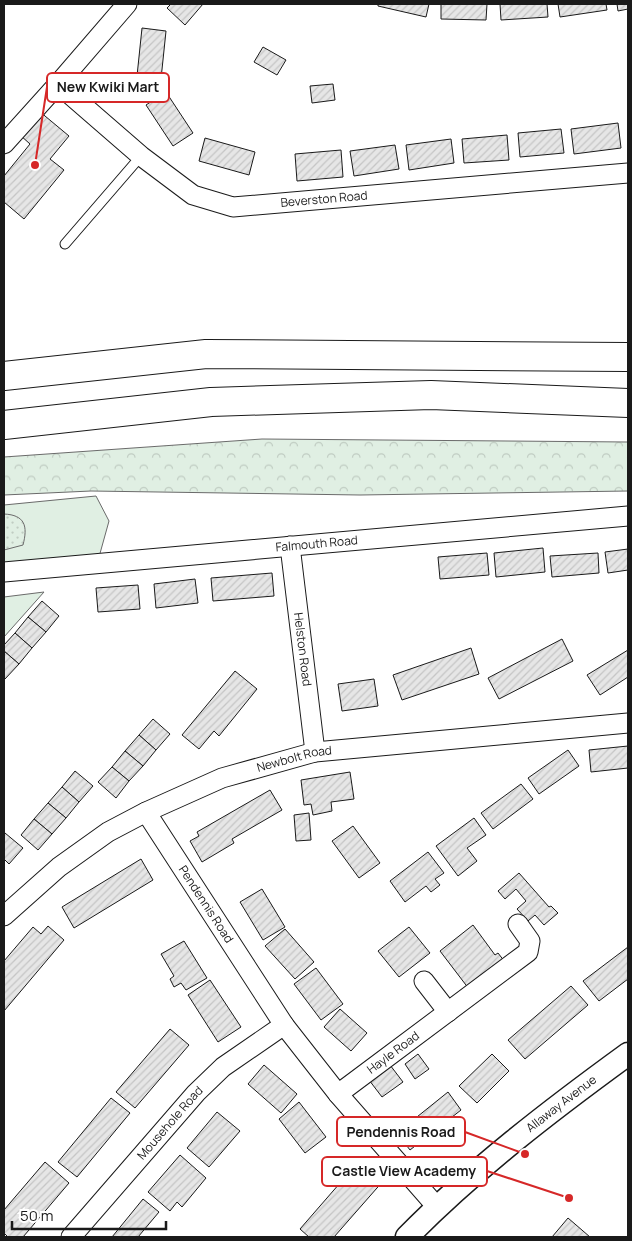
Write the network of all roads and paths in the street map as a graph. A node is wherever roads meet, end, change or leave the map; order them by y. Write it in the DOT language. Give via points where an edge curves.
graph roads {
  1 [pos="127,4"];
  2 [pos="58,84"];
  3 [pos="4,144"];
  4 [pos="141,156"];
  5 [pos="628,173"];
  6 [pos="65,244"];
  7 [pos="628,357"];
  8 [pos="4,376"];
  9 [pos="628,403"];
  10 [pos="4,425"];
  11 [pos="628,516"];
  12 [pos="290,546"];
  13 [pos="4,572"];
  14 [pos="628,723"];
  15 [pos="315,752"];
  16 [pos="146,812"];
  17 [pos="4,916"];
  18 [pos="518,924"];
  19 [pos="424,981"];
  20 [pos="448,1012"];
  21 [pos="284,1025"];
  22 [pos="628,1054"];
  23 [pos="338,1094"];
  24 [pos="437,1207"];
  25 [pos="71,1237"];
  26 [pos="407,1237"];
  1 -- 2 [label="street"];
  2 -- 3 [label="street"];
  2 -- 4 [label="street, Beverston Road"];
  4 -- 5 [label="street, Beverston Road" via="193,195 233,207"];
  4 -- 6 [label="lane"];
  7 -- 8 [label="highway" via="206,354"];
  9 -- 10 [label="highway" via="431,395 211,402"];
  11 -- 12 [label="street, Falmouth Road"];
  12 -- 13 [label="street, Falmouth Road"];
  12 -- 15 [label="street, Helston Road"];
  14 -- 15 [label="street, Newbolt Road"];
  15 -- 16 [label="street, Newbolt Road" via="222,778"];
  16 -- 17 [label="street, Newbolt Road" via="108,832 58,867"];
  16 -- 21 [label="street, Pendennis Road"];
  18 -- 20 [label="street, Hayle Road" via="530,941 528,952"];
  19 -- 20 [label="street"];
  20 -- 23 [label="street, Hayle Road"];
  21 -- 23 [label="street, Pendennis Road"];
  21 -- 25 [label="street, Mousehole Road" via="223,1067 196,1093"];
  22 -- 24 [label="street, Allaway Avenue" via="561,1103"];
  23 -- 24 [label="street, Pendennis Road"];
  24 -- 26 [label="street, Allaway Avenue"];
}
